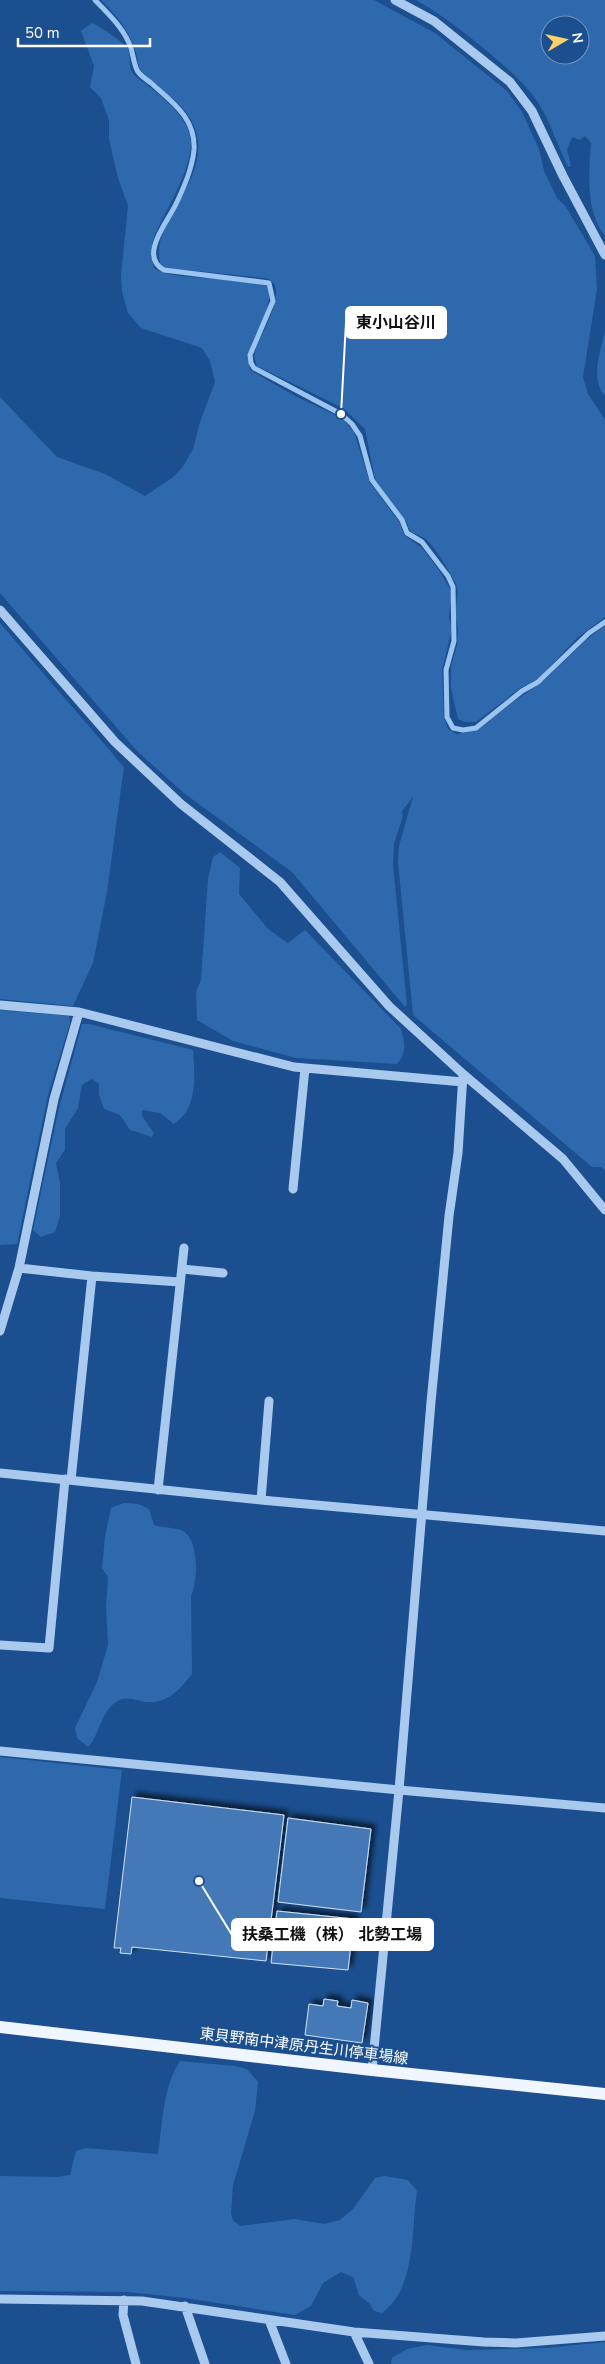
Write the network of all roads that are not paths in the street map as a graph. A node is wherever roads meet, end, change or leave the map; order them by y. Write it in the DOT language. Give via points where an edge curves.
graph roads {
  1 [pos="395,0"];
  2 [pos="605,255"];
  3 [pos="0,610"];
  4 [pos="0,1005"];
  5 [pos="79,1012"];
  6 [pos="305,1068"];
  7 [pos="463,1078"];
  8 [pos="293,1189"];
  9 [pos="605,1210"];
  10 [pos="184,1248"];
  11 [pos="20,1268"];
  12 [pos="182,1269"];
  13 [pos="223,1273"];
  14 [pos="92,1276"];
  15 [pos="180,1282"];
  16 [pos="0,1332"];
  17 [pos="269,1401"];
  18 [pos="0,1473"];
  19 [pos="68,1480"];
  20 [pos="158,1490"];
  21 [pos="261,1500"];
  22 [pos="423,1515"];
  23 [pos="605,1531"];
  24 [pos="0,1646"];
  25 [pos="0,1751"];
  26 [pos="399,1790"];
  27 [pos="605,1808"];
  28 [pos="0,2028"];
  29 [pos="372,2070"];
  30 [pos="605,2094"];
  31 [pos="0,2299"];
  32 [pos="124,2300"];
  33 [pos="185,2306"];
  34 [pos="270,2320"];
  35 [pos="354,2332"];
  36 [pos="605,2336"];
  37 [pos="136,2364"];
  38 [pos="204,2364"];
  39 [pos="286,2364"];
  40 [pos="369,2364"];
  1 -- 2 [label="street" via="434,21 510,82 532,111"];
  3 -- 7 [label="street" via="115,742 181,804 280,882 389,1006"];
  4 -- 5 [label="street"];
  5 -- 6 [label="street"];
  5 -- 11 [label="street" via="54,1099"];
  6 -- 7 [label="street"];
  6 -- 8 [label="street"];
  7 -- 9 [label="street" via="563,1159"];
  7 -- 22 [label="street"];
  10 -- 12 [label="street"];
  11 -- 14 [label="street"];
  11 -- 16 [label="street"];
  12 -- 13 [label="street"];
  12 -- 15 [label="street"];
  14 -- 15 [label="street"];
  14 -- 19 [label="street"];
  15 -- 20 [label="street"];
  17 -- 21 [label="street"];
  18 -- 19 [label="street"];
  19 -- 20 [label="street"];
  19 -- 24 [label="street" via="49,1648"];
  20 -- 21 [label="street"];
  21 -- 22 [label="street"];
  22 -- 23 [label="street"];
  22 -- 26 [label="street"];
  25 -- 26 [label="street"];
  26 -- 27 [label="street"];
  26 -- 29 [label="street"];
  28 -- 29 [label="main road, 東貝野南中津原丹生川停車場線"];
  29 -- 30 [label="main road, 東貝野南中津原丹生川停車場線"];
  31 -- 32 [label="street"];
  32 -- 33 [label="street"];
  32 -- 37 [label="street" via="123,2316"];
  33 -- 34 [label="street"];
  33 -- 38 [label="street"];
  34 -- 35 [label="street"];
  34 -- 39 [label="street"];
  35 -- 36 [label="street" via="516,2343"];
  35 -- 40 [label="street"];
}
